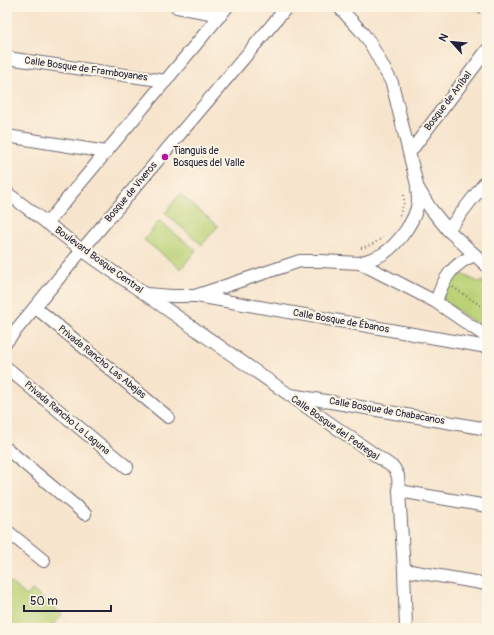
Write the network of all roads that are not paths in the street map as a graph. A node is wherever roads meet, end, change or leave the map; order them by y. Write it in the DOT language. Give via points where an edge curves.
graph roads {
  1 [pos="177,7"];
  2 [pos="287,7"];
  3 [pos="339,7"];
  4 [pos="224,11"];
  5 [pos="487,50"];
  6 [pos="7,58"];
  7 [pos="166,81"];
  8 [pos="7,136"];
  9 [pos="106,152"];
  10 [pos="410,152"];
  11 [pos="487,180"];
  12 [pos="417,185"];
  13 [pos="7,193"];
  14 [pos="47,223"];
  15 [pos="448,230"];
  16 [pos="82,250"];
  17 [pos="475,255"];
  18 [pos="360,263"];
  19 [pos="487,266"];
  20 [pos="145,294"];
  21 [pos="195,296"];
  22 [pos="436,302"];
  23 [pos="35,307"];
  24 [pos="487,336"];
  25 [pos="7,341"];
  26 [pos="487,347"];
  27 [pos="7,368"];
  28 [pos="288,394"];
  29 [pos="168,417"];
  30 [pos="487,428"];
  31 [pos="7,449"];
  32 [pos="126,467"];
  33 [pos="399,492"];
  34 [pos="487,506"];
  35 [pos="85,514"];
  36 [pos="7,531"];
  37 [pos="44,561"];
  38 [pos="404,570"];
  39 [pos="487,584"];
  40 [pos="406,628"];
  1 -- 4 [label="street"];
  2 -- 16 [label="street, Bosque de Viveros"];
  3 -- 10 [label="street" via="369,41 392,84"];
  4 -- 7 [label="street"];
  5 -- 10 [label="street, Bosque de Aníbal"];
  6 -- 7 [label="street, Calle Bosque de Framboyanes"];
  7 -- 9 [label="street"];
  8 -- 9 [label="street"];
  9 -- 14 [label="street"];
  10 -- 12 [label="street"];
  11 -- 15 [label="street"];
  12 -- 15 [label="street" via="430,208"];
  12 -- 18 [label="street" via="418,202 406,231 384,253"];
  13 -- 14 [label="street, Boulevard Bosque Central"];
  14 -- 16 [label="street, Boulevard Bosque Central"];
  15 -- 17 [label="street"];
  16 -- 20 [label="street, Boulevard Bosque Central"];
  16 -- 23 [label="street, Bosque de Viveros"];
  17 -- 19 [label="street"];
  17 -- 22 [label="street" via="461,262 446,277"];
  18 -- 21 [label="street, Boulevard Bosque Central" via="300,261"];
  18 -- 22 [label="street, Boulevard Bosque Central"];
  20 -- 21 [label="street, Boulevard Bosque Central"];
  20 -- 28 [label="street, Calle Bosque del Pedregal"];
  21 -- 26 [label="street, Calle Bosque de Ébanos"];
  22 -- 24 [label="street, Boulevard Bosque Central"];
  23 -- 25 [label="street, Bosque de Viveros"];
  23 -- 29 [label="street, Privada Rancho Las Abejas"];
  27 -- 32 [label="street, Privada Rancho La Laguna"];
  28 -- 30 [label="street, Calle Bosque de Chabacanos"];
  28 -- 33 [label="street, Calle Bosque del Pedregal" via="394,468 398,476"];
  31 -- 35 [label="street"];
  33 -- 34 [label="street"];
  33 -- 38 [label="street, Calle Bosque del Pedregal"];
  36 -- 37 [label="street"];
  38 -- 39 [label="street"];
  38 -- 40 [label="street, Calle Bosque del Pedregal"];
}
